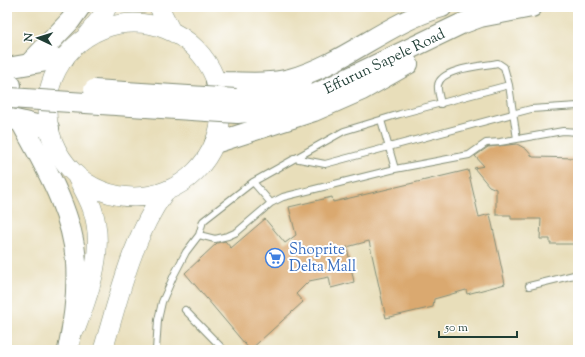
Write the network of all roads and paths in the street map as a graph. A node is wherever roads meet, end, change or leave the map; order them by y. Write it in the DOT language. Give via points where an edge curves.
graph roads {
  1 [pos="80,7"];
  2 [pos="106,7"];
  3 [pos="159,7"];
  4 [pos="442,7"];
  5 [pos="468,7"];
  6 [pos="532,7"];
  7 [pos="500,12"];
  8 [pos="171,31"];
  9 [pos="82,40"];
  10 [pos="64,58"];
  11 [pos="29,64"];
  12 [pos="216,82"];
  13 [pos="509,85"];
  14 [pos="8,87"];
  15 [pos="441,104"];
  16 [pos="236,106"];
  17 [pos="578,106"];
  18 [pos="514,114"];
  19 [pos="14,120"];
  20 [pos="381,120"];
  21 [pos="49,128"];
  22 [pos="578,132"];
  23 [pos="518,139"];
  24 [pos="215,143"];
  25 [pos="388,148"];
  26 [pos="294,158"];
  27 [pos="395,169"];
  28 [pos="77,177"];
  29 [pos="253,182"];
  30 [pos="164,193"];
  31 [pos="271,202"];
  32 [pos="199,235"];
  33 [pos="578,274"];
  34 [pos="529,286"];
  35 [pos="185,310"];
  36 [pos="68,350"];
  37 [pos="103,350"];
  38 [pos="156,350"];
  39 [pos="224,350"];
  1 -- 11 [label="highway"];
  2 -- 9 [label="main road" via="98,22"];
  3 -- 8 [label="main road"];
  4 -- 12 [label="highway" via="423,12 357,50 318,69 289,79"];
  5 -- 16 [label="highway, Effurun Sapele Road" via="318,80 289,92"];
  6 -- 7 [label="highway, Effurun Sapele Road"];
  7 -- 16 [label="highway, Effurun Sapele Road" via="454,26 303,100 274,110"];
  7 -- 24 [label="highway" via="362,90 314,111"];
  8 -- 9 [label="main road" via="145,24 119,24 100,30"];
  8 -- 12 [label="main road" via="200,52"];
  9 -- 10 [label="main road"];
  10 -- 11 [label="highway"];
  10 -- 21 [label="main road" via="56,71 48,99"];
  11 -- 14 [label="highway"];
  12 -- 24 [label="main road" via="221,112"];
  13 -- 15 [label="lane"];
  13 -- 15 [label="lane" via="504,66 498,63 450,72 442,77 438,85"];
  13 -- 18 [label="lane"];
  14 -- 16 [label="highway, bridge"];
  15 -- 20 [label="lane"];
  17 -- 18 [label="lane" via="531,109"];
  18 -- 23 [label="lane"];
  18 -- 25 [label="lane"];
  19 -- 21 [label="highway"];
  19 -- 36 [label="highway" via="46,169 64,209 71,235 77,286 76,309"];
  20 -- 25 [label="lane"];
  20 -- 26 [label="lane" via="344,131"];
  21 -- 28 [label="main road" via="63,161"];
  22 -- 23 [label="lane" via="563,131"];
  23 -- 27 [label="lane" via="486,143 469,155"];
  24 -- 30 [label="main road" via="198,169 183,183"];
  25 -- 26 [label="lane" via="325,164"];
  25 -- 27 [label="lane"];
  26 -- 29 [label="lane"];
  27 -- 31 [label="lane"];
  28 -- 30 [label="main road" via="118,197 134,198"];
  28 -- 36 [label="main road" via="92,207 96,224 96,257 85,304"];
  29 -- 31 [label="lane"];
  29 -- 32 [label="lane" via="203,221"];
  30 -- 37 [label="main road" via="141,235"];
  31 -- 32 [label="lane" via="237,232 215,238"];
  32 -- 38 [label="lane" via="186,252 162,302"];
  33 -- 34 [label="lane"];
  35 -- 39 [label="lane"];
}
